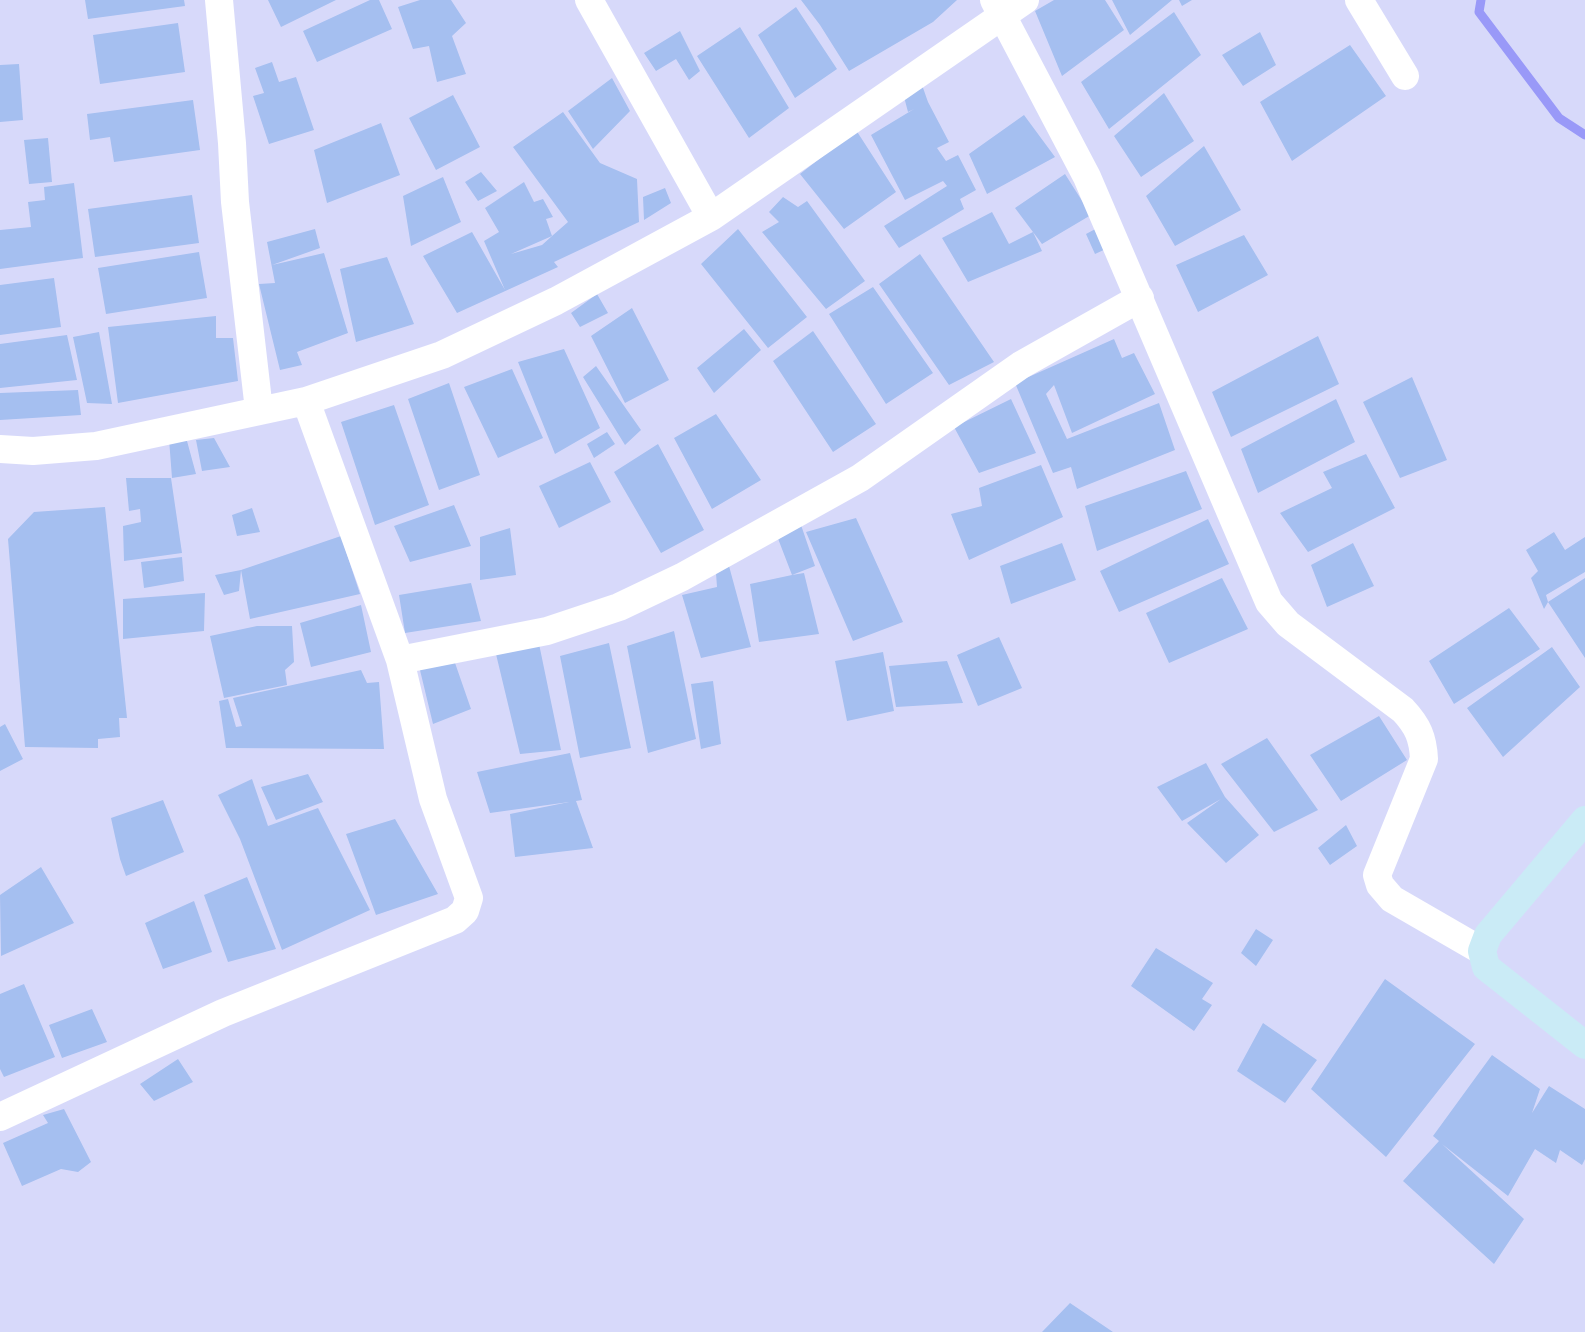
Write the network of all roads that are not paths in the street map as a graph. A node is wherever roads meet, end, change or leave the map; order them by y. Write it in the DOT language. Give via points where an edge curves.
graph roads {
  1 [pos="219,0"];
  2 [pos="589,0"];
  3 [pos="1025,0"];
  4 [pos="1360,0"];
  5 [pos="998,7"];
  6 [pos="1406,76"];
  7 [pos="711,217"];
  8 [pos="1140,298"];
  9 [pos="306,401"];
  10 [pos="259,410"];
  11 [pos="0,449"];
  12 [pos="400,660"];
  13 [pos="1585,820"];
  14 [pos="1482,951"];
  15 [pos="1585,1045"];
  16 [pos="0,1117"];
  1 -- 10 [label="street" via="235,202"];
  2 -- 7 [label="street"];
  3 -- 5 [label="street"];
  4 -- 6 [label="street"];
  5 -- 7 [label="street"];
  5 -- 8 [label="street" via="1087,177"];
  7 -- 9 [label="street" via="556,302 442,355"];
  8 -- 12 [label="street" via="1021,366 860,478 682,577 619,607 547,631"];
  8 -- 14 [label="street" via="1269,602 1288,624 1404,710 1416,724 1423,740 1424,759 1377,875 1380,886 1392,899"];
  9 -- 10 [label="street"];
  9 -- 12 [label="street"];
  10 -- 11 [label="street" via="96,446 33,451"];
  12 -- 16 [label="street" via="432,799 469,898 465,911 455,920 223,1013"];
  13 -- 14 [label="street" via="1488,935"];
  14 -- 15 [label="street" via="1486,967"];
}
